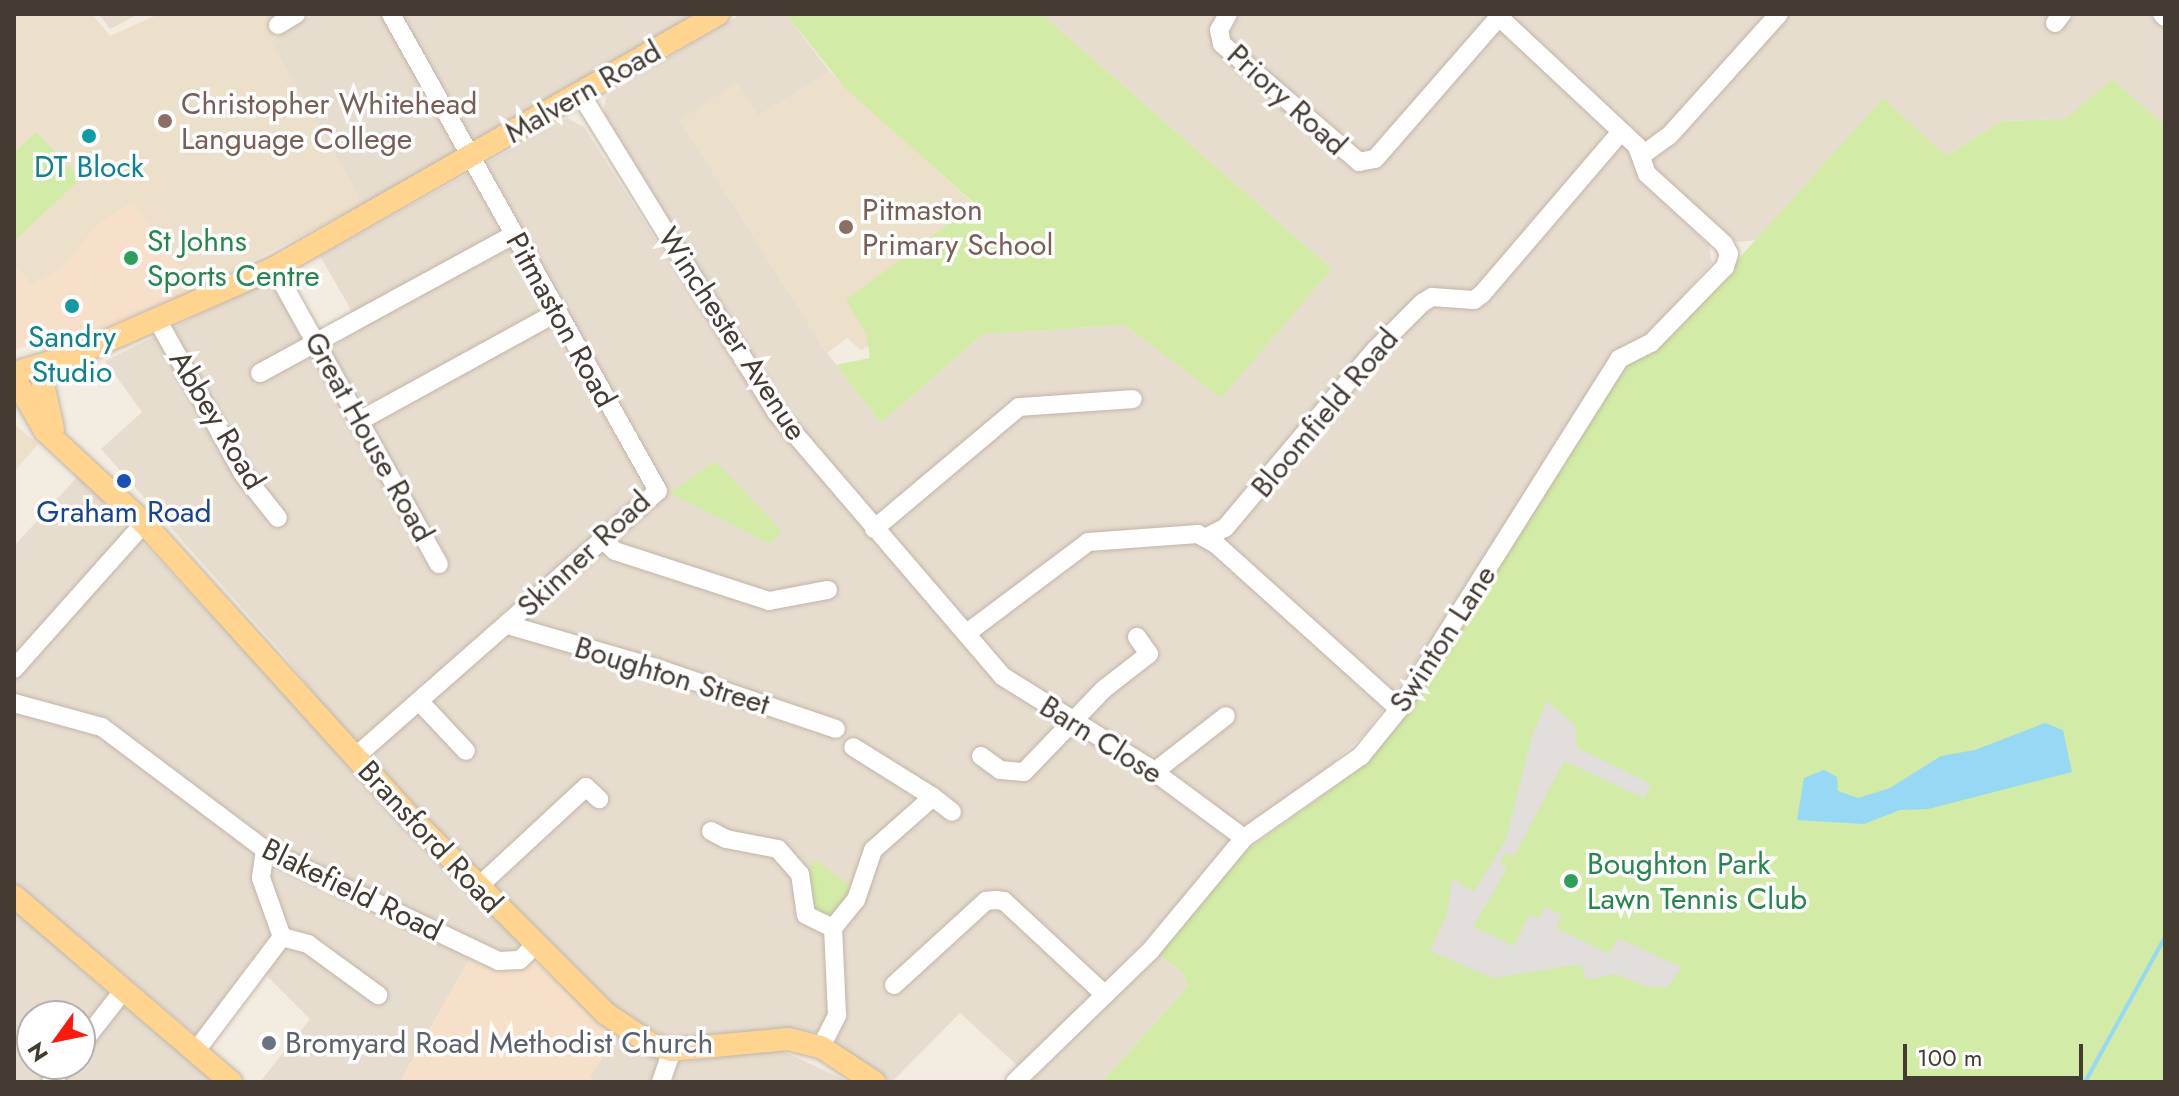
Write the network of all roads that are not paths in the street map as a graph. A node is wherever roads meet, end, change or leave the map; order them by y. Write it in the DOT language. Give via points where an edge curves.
graph roads {
  1 [pos="296,14"];
  2 [pos="391,14"];
  3 [pos="718,14"];
  4 [pos="1779,14"];
  5 [pos="1498,16"];
  6 [pos="1226,17"];
  7 [pos="278,25"];
  8 [pos="580,93"];
  9 [pos="1621,132"];
  10 [pos="1641,156"];
  11 [pos="471,157"];
  12 [pos="513,235"];
  13 [pos="274,268"];
  14 [pos="556,313"];
  15 [pos="158,321"];
  16 [pos="319,344"];
  17 [pos="39,366"];
  18 [pos="260,373"];
  19 [pos="14,375"];
  20 [pos="1133,399"];
  21 [pos="361,420"];
  22 [pos="61,444"];
  23 [pos="653,482"];
  24 [pos="278,518"];
  25 [pos="144,523"];
  26 [pos="874,529"];
  27 [pos="601,538"];
  28 [pos="1205,538"];
  29 [pos="439,564"];
  30 [pos="828,590"];
  31 [pos="508,625"];
  32 [pos="967,633"];
  33 [pos="1137,637"];
  34 [pos="14,669"];
  35 [pos="420,702"];
  36 [pos="14,703"];
  37 [pos="1399,709"];
  38 [pos="1226,716"];
  39 [pos="1076,721"];
  40 [pos="836,729"];
  41 [pos="466,751"];
  42 [pos="981,756"];
  43 [pos="355,757"];
  44 [pos="860,758"];
  45 [pos="1154,772"];
  46 [pos="933,797"];
  47 [pos="599,799"];
  48 [pos="952,812"];
  49 [pos="1244,838"];
  50 [pos="719,843"];
  51 [pos="265,850"];
  52 [pos="478,887"];
  53 [pos="14,896"];
  54 [pos="833,928"];
  55 [pos="282,937"];
  56 [pos="534,946"];
  57 [pos="894,985"];
  58 [pos="123,991"];
  59 [pos="378,995"];
  60 [pos="1105,995"];
  61 [pos="96,1026"];
  62 [pos="821,1047"];
  63 [pos="672,1050"];
  64 [pos="195,1052"];
  65 [pos="231,1082"];
  66 [pos="661,1082"];
  67 [pos="874,1082"];
  68 [pos="1015,1082"];
  1 -- 7 [label="street"];
  2 -- 11 [label="street, Pitmaston Road"];
  3 -- 8 [label="main road, Malvern Road"];
  4 -- 10 [label="street" via="1669,136"];
  5 -- 6 [label="street, Priory Road" via="1375,159 1353,159 1222,44"];
  5 -- 9 [label="street, Swinton Lane"];
  8 -- 11 [label="main road, Malvern Road"];
  8 -- 26 [label="street, Winchester Avenue" via="776,412"];
  9 -- 10 [label="street, Swinton Lane"];
  9 -- 28 [label="street, Bloomfield Road" via="1482,294 1474,300 1422,303 1375,350 1225,528"];
  10 -- 37 [label="street, Swinton Lane" via="1647,174 1724,244 1729,254 1725,267 1651,343 1619,359"];
  11 -- 12 [label="street, Pitmaston Road"];
  11 -- 13 [label="main road, Malvern Road"];
  12 -- 14 [label="street, Pitmaston Road"];
  12 -- 16 [label="street"];
  13 -- 15 [label="main road, Malvern Road"];
  13 -- 16 [label="street, Great House Road"];
  14 -- 21 [label="street"];
  14 -- 23 [label="street, Pitmaston Road"];
  15 -- 17 [label="main road, Malvern Road"];
  15 -- 24 [label="street, Abbey Road" via="243,474"];
  16 -- 18 [label="street"];
  16 -- 21 [label="street, Great House Road"];
  17 -- 19 [label="main road, Malvern Road"];
  17 -- 22 [label="main road, Bransford Road" via="47,416"];
  19 -- 22 [label="main road, Bransford Road" via="32,413"];
  20 -- 26 [label="street" via="1019,407"];
  21 -- 29 [label="street, Great House Road"];
  22 -- 25 [label="main road, Bransford Road"];
  23 -- 27 [label="street, Skinner Road" via="658,491"];
  25 -- 34 [label="street"];
  25 -- 43 [label="main road, Bransford Road"];
  26 -- 32 [label="street, Winchester Avenue"];
  27 -- 30 [label="street" via="615,551 769,601"];
  27 -- 31 [label="street, Skinner Road"];
  28 -- 32 [label="street" via="1198,534 1088,542"];
  28 -- 37 [label="street"];
  31 -- 35 [label="street, Skinner Road"];
  31 -- 40 [label="street, Boughton Street"];
  32 -- 39 [label="street, Barn Close" via="1002,676"];
  33 -- 39 [label="street" via="1149,654 1104,689"];
  35 -- 41 [label="street"];
  35 -- 43 [label="street, Skinner Road"];
  36 -- 51 [label="street, Blakefield Road" via="102,727"];
  37 -- 49 [label="street, Swinton Lane" via="1361,756 1336,777"];
  38 -- 45 [label="street"];
  39 -- 42 [label="street" via="1024,772 1000,770"];
  39 -- 45 [label="street, Barn Close"];
  43 -- 52 [label="main road, Bransford Road"];
  44 -- 46 [label="street"];
  45 -- 49 [label="street, Barn Close"];
  46 -- 48 [label="street"];
  46 -- 54 [label="street" via="873,850 856,900"];
  47 -- 52 [label="street" via="586,787"];
  49 -- 60 [label="street, Swinton Lane" via="1151,950"];
  50 -- 54 [label="street" via="778,849 800,874 806,915"];
  51 -- 55 [label="street" via="261,878"];
  51 -- 56 [label="street, Blakefield Road" via="499,961 520,960"];
  52 -- 56 [label="main road, Bransford Road"];
  53 -- 58 [label="main road"];
  54 -- 62 [label="street" via="837,1015"];
  55 -- 59 [label="street" via="308,944"];
  55 -- 64 [label="street"];
  56 -- 63 [label="main road, Bransford Road" via="605,1013 653,1045"];
  57 -- 60 [label="street" via="986,901 996,900 1004,901"];
  58 -- 61 [label="street"];
  58 -- 64 [label="main road"];
  60 -- 68 [label="street, Swinton Lane"];
  62 -- 63 [label="main road, Bransford Road" via="788,1039"];
  62 -- 67 [label="main road, Bransford Road"];
  63 -- 66 [label="street"];
  64 -- 65 [label="main road"];
}
